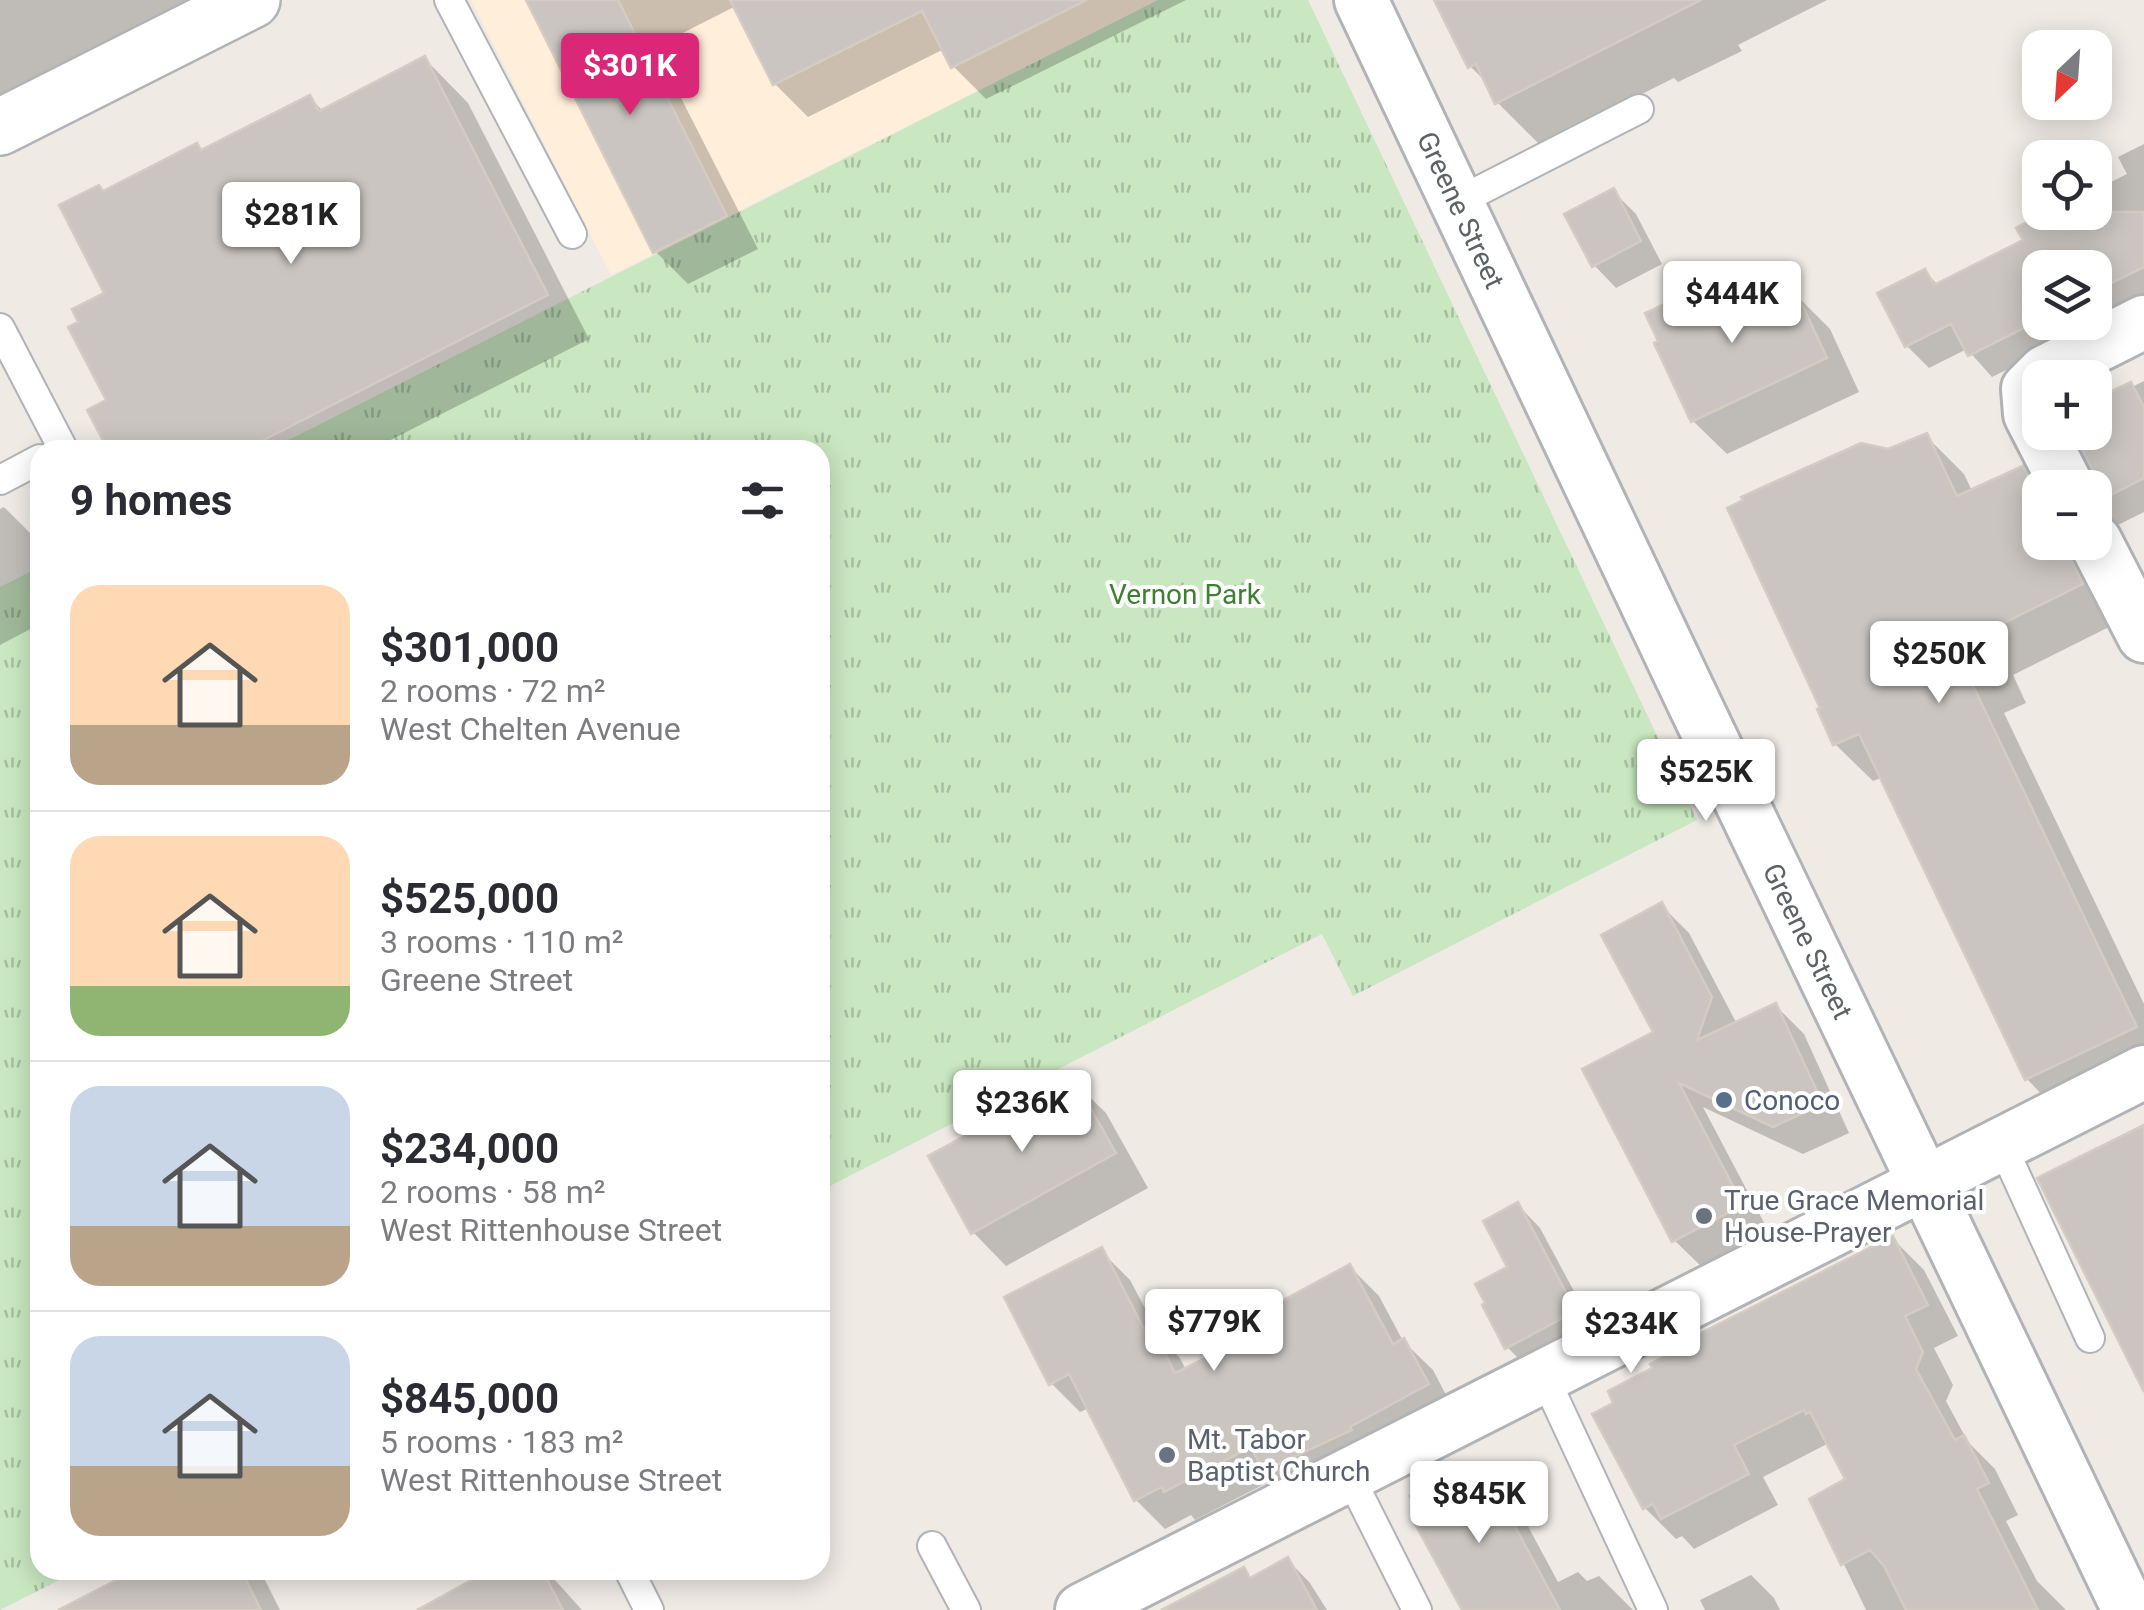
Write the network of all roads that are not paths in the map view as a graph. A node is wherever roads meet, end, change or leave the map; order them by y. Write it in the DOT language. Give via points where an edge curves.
graph roads {
  1 [pos="252,0"];
  2 [pos="449,0"];
  3 [pos="1362,0"];
  4 [pos="1640,109"];
  5 [pos="0,127"];
  6 [pos="1457,202"];
  7 [pos="572,234"];
  8 [pos="2144,322"];
  9 [pos="0,328"];
  10 [pos="58,440"];
  11 [pos="30,464"];
  12 [pos="2059,470"];
  13 [pos="0,480"];
  14 [pos="2105,560"];
  15 [pos="2144,636"];
  16 [pos="2144,1072"];
  17 [pos="2002,1145"];
  18 [pos="1925,1183"];
  19 [pos="2090,1338"];
  20 [pos="1542,1374"];
  21 [pos="1349,1475"];
  22 [pos="932,1546"];
  23 [pos="633,1580"];
  24 [pos="648,1610"];
  25 [pos="966,1610"];
  26 [pos="1082,1610"];
  27 [pos="1417,1610"];
  28 [pos="1654,1610"];
  29 [pos="2130,1610"];
  1 -- 5 [label="street"];
  2 -- 7 [label="lane"];
  3 -- 6 [label="street, Greene Street"];
  4 -- 6 [label="lane"];
  6 -- 18 [label="street, Greene Street"];
  8 -- 12 [label="street" via="2045,372 2028,388 2030,414"];
  9 -- 10 [label="lane"];
  11 -- 13 [label="lane"];
  14 -- 15 [label="street"];
  16 -- 17 [label="street"];
  17 -- 18 [label="street"];
  17 -- 19 [label="lane"];
  18 -- 20 [label="street"];
  18 -- 29 [label="street, Greene Street"];
  20 -- 21 [label="street"];
  20 -- 28 [label="lane"];
  21 -- 26 [label="street"];
  21 -- 27 [label="lane"];
  22 -- 25 [label="lane"];
  23 -- 24 [label="lane"];
}
